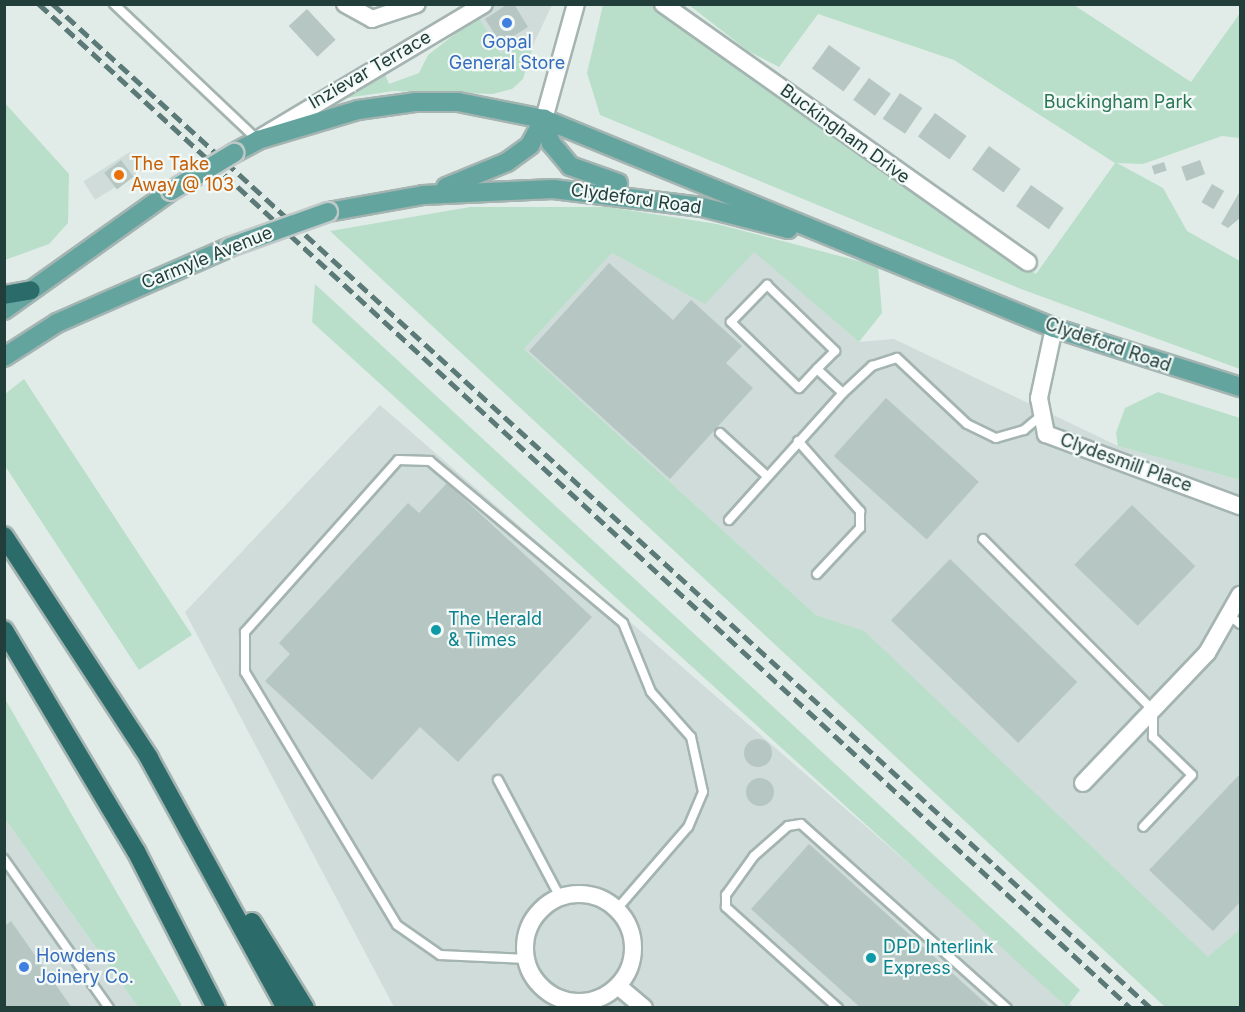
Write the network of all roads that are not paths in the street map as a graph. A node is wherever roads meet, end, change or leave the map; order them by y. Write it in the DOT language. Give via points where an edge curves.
graph roads {
  1 [pos="114,4"];
  2 [pos="345,4"];
  3 [pos="417,4"];
  4 [pos="484,4"];
  5 [pos="576,4"];
  6 [pos="663,4"];
  7 [pos="544,119"];
  8 [pos="258,140"];
  9 [pos="423,195"];
  10 [pos="702,207"];
  11 [pos="845,243"];
  12 [pos="1028,262"];
  13 [pos="31,290"];
  14 [pos="4,295"];
  15 [pos="4,310"];
  16 [pos="1054,328"];
  17 [pos="4,357"];
  18 [pos="818,369"];
  19 [pos="1240,387"];
  20 [pos="843,393"];
  21 [pos="1042,415"];
  22 [pos="720,433"];
  23 [pos="798,441"];
  24 [pos="767,476"];
  25 [pos="1240,506"];
  26 [pos="729,520"];
  27 [pos="4,537"];
  28 [pos="983,539"];
  29 [pos="817,574"];
  30 [pos="1240,595"];
  31 [pos="1235,619"];
  32 [pos="4,630"];
  33 [pos="1153,710"];
  34 [pos="149,758"];
  35 [pos="498,780"];
  36 [pos="1083,783"];
  37 [pos="1143,827"];
  38 [pos="4,859"];
  39 [pos="560,897"];
  40 [pos="617,909"];
  41 [pos="527,959"];
  42 [pos="618,986"];
  43 [pos="109,1008"];
  44 [pos="216,1008"];
  45 [pos="286,1008"];
  46 [pos="305,1008"];
  47 [pos="644,1008"];
  48 [pos="838,1008"];
  49 [pos="1008,1008"];
  1 -- 8 [label="lane"];
  2 -- 3 [label="street, Inzievar Terrace" via="372,19"];
  4 -- 8 [label="street, Inzievar Terrace"];
  5 -- 7 [label="street"];
  6 -- 12 [label="street, Buckingham Drive"];
  7 -- 8 [label="main road" via="458,102 416,102 358,110"];
  7 -- 9 [label="main road" via="530,145 507,162"];
  7 -- 10 [label="main road" via="551,143 570,166 596,180 663,189"];
  7 -- 11 [label="main road, Clydeford Road"];
  8 -- 13 [label="main road, bridge" via="171,191"];
  9 -- 10 [label="main road, Clydeford Road" via="553,189"];
  9 -- 17 [label="main road, Carmyle Avenue, bridge" via="327,212 230,247 57,323"];
  10 -- 11 [label="main road, Clydeford Road"];
  11 -- 16 [label="main road, Clydeford Road"];
  13 -- 14 [label="highway"];
  13 -- 15 [label="main road"];
  16 -- 19 [label="main road, Clydeford Road"];
  16 -- 21 [label="street, Clydesmill Place" via="1039,398"];
  18 -- 18 [label="lane" via="835,351 766,285 732,322 799,388"];
  18 -- 20 [label="lane"];
  20 -- 21 [label="lane" via="872,366 897,358 967,424 996,438 1024,430"];
  20 -- 23 [label="lane"];
  21 -- 25 [label="street, Clydesmill Place" via="1046,434"];
  22 -- 24 [label="lane"];
  23 -- 24 [label="lane"];
  23 -- 29 [label="lane" via="860,511 860,528"];
  24 -- 26 [label="lane"];
  27 -- 34 [label="highway"];
  28 -- 33 [label="lane"];
  30 -- 31 [label="street"];
  31 -- 33 [label="street"];
  32 -- 44 [label="highway" via="136,851"];
  33 -- 36 [label="street"];
  33 -- 37 [label="lane" via="1153,737 1192,775"];
  34 -- 45 [label="highway"];
  34 -- 46 [label="highway"];
  35 -- 39 [label="lane"];
  38 -- 43 [label="lane"];
  39 -- 40 [label="street" via="590,895"];
  39 -- 41 [label="street" via="536,916"];
  40 -- 41 [label="lane" via="688,827 703,792 691,737 651,692 623,623 430,461 399,460 246,632 245,672 397,925 440,955"];
  40 -- 42 [label="street" via="633,939 628,972"];
  41 -- 42 [label="street" via="543,988 573,1002 605,996"];
  42 -- 47 [label="street"];
  48 -- 49 [label="lane" via="726,906 726,895 747,865 788,826 801,824"];
}
